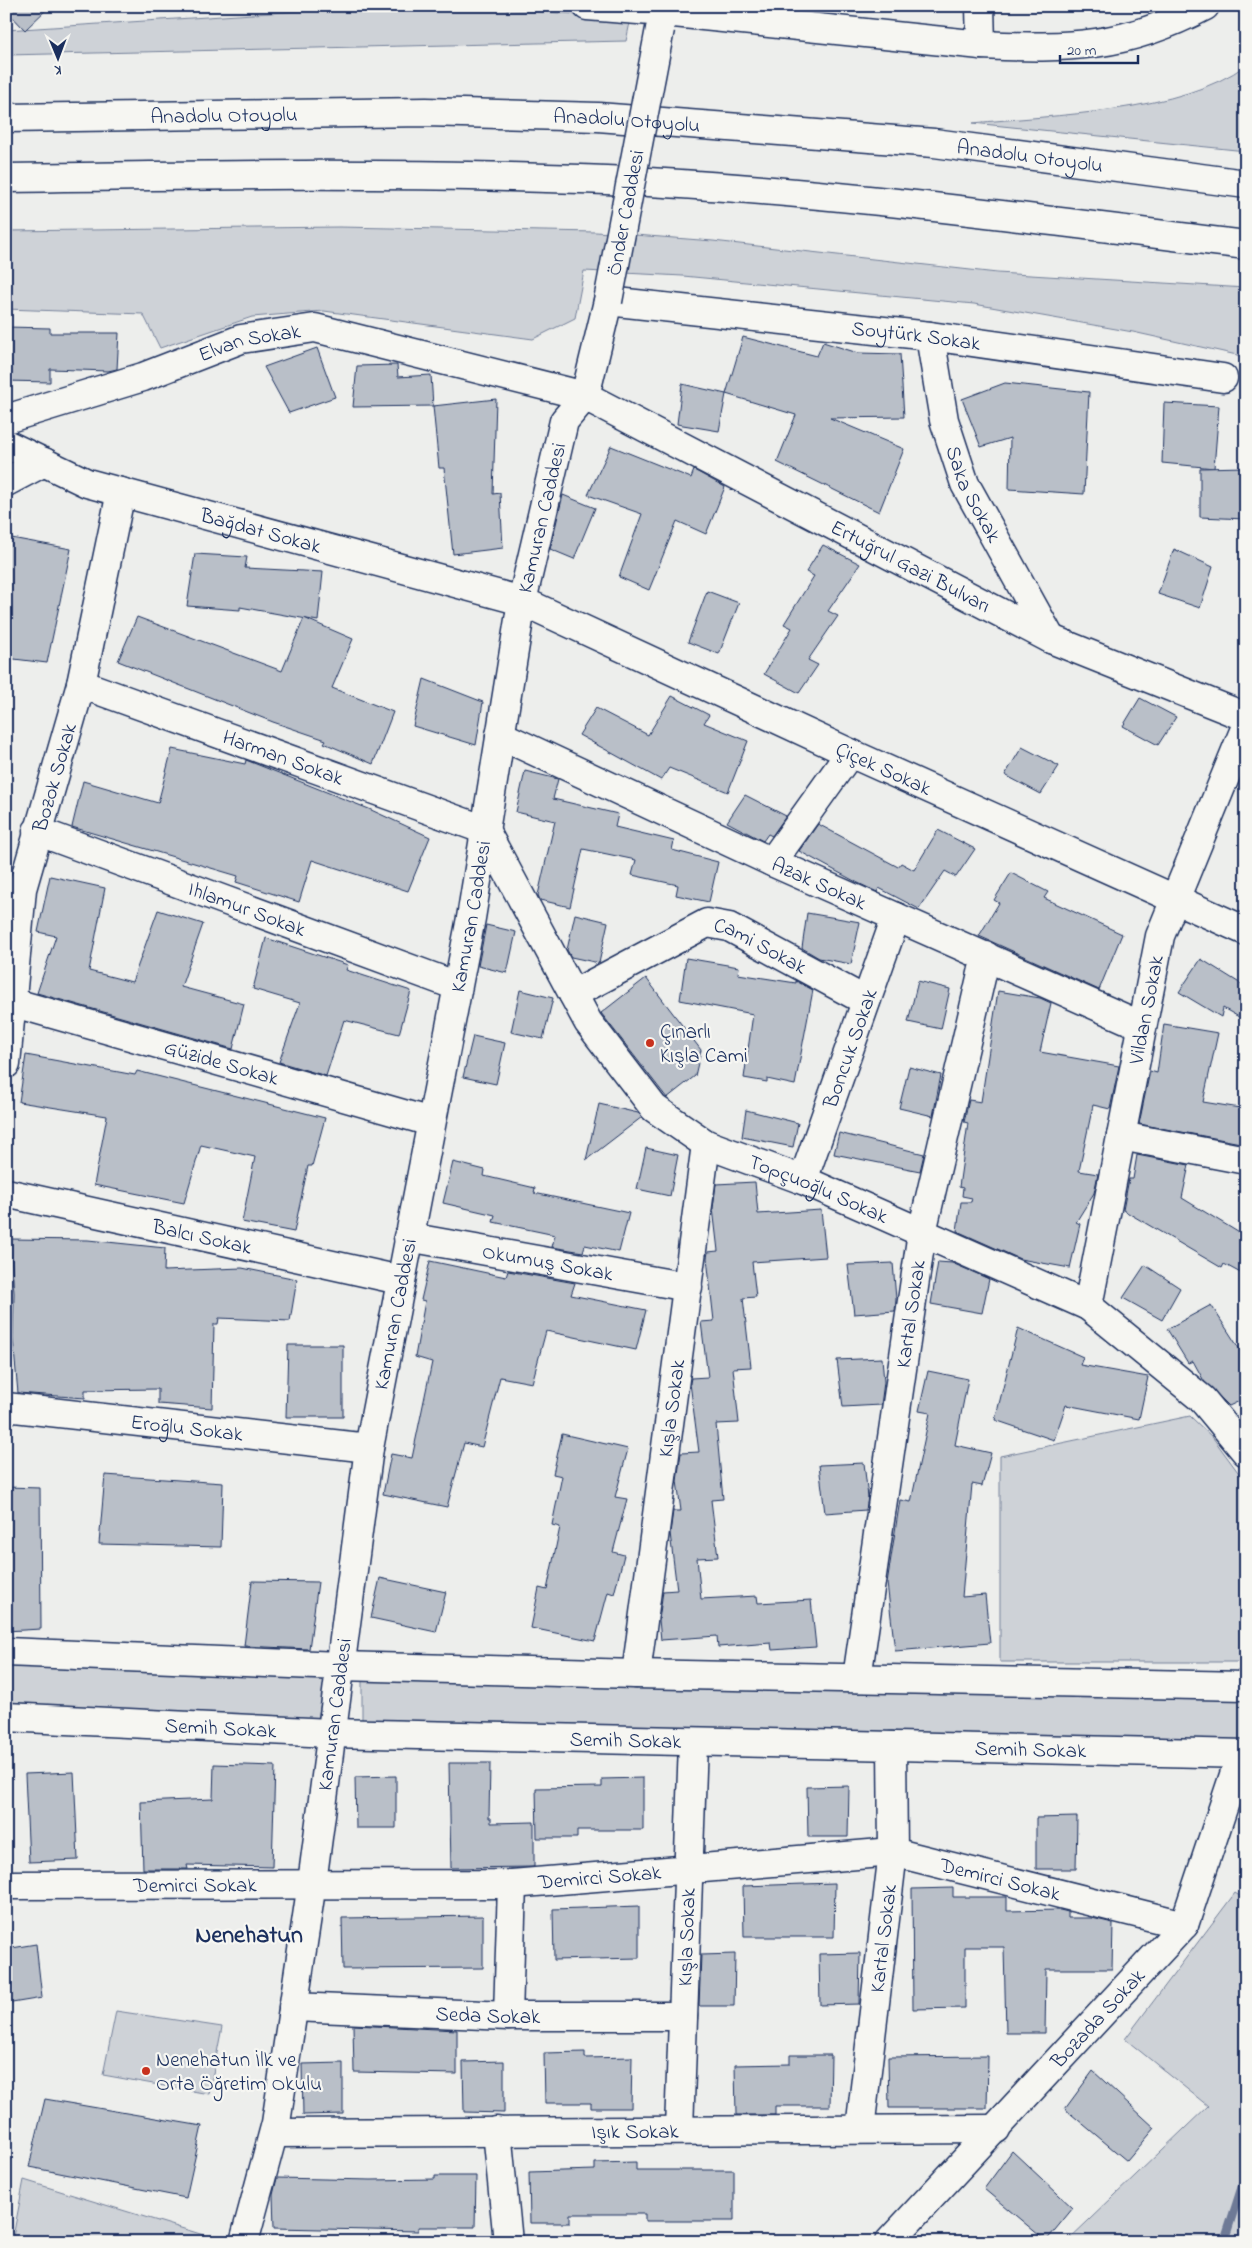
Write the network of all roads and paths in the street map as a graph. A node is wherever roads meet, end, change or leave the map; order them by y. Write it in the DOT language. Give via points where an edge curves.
graph roads {
  1 [pos="587,6"];
  2 [pos="980,6"];
  3 [pos="1205,6"];
  4 [pos="664,16"];
  5 [pos="981,45"];
  6 [pos="6,118"];
  7 [pos="6,178"];
  8 [pos="1246,184"];
  9 [pos="1246,245"];
  10 [pos="608,301"];
  11 [pos="930,336"];
  12 [pos="1223,378"];
  13 [pos="585,396"];
  14 [pos="6,419"];
  15 [pos="6,444"];
  16 [pos="44,462"];
  17 [pos="6,482"];
  18 [pos="122,492"];
  19 [pos="522,601"];
  20 [pos="1051,638"];
  21 [pos="81,684"];
  22 [pos="1246,717"];
  23 [pos="1246,726"];
  24 [pos="500,735"];
  25 [pos="850,753"];
  26 [pos="485,830"];
  27 [pos="37,832"];
  28 [pos="772,862"];
  29 [pos="14,888"];
  30 [pos="1174,900"];
  31 [pos="896,917"];
  32 [pos="1246,931"];
  33 [pos="986,956"];
  34 [pos="457,986"];
  35 [pos="573,994"];
  36 [pos="866,1001"];
  37 [pos="11,1002"];
  38 [pos="1142,1026"];
  39 [pos="6,1064"];
  40 [pos="431,1122"];
  41 [pos="1121,1136"];
  42 [pos="706,1144"];
  43 [pos="1246,1160"];
  44 [pos="803,1180"];
  45 [pos="6,1193"];
  46 [pos="922,1232"];
  47 [pos="408,1237"];
  48 [pos="400,1280"];
  49 [pos="688,1287"];
  50 [pos="1088,1306"];
  51 [pos="6,1407"];
  52 [pos="369,1448"];
  53 [pos="1246,1452"];
  54 [pos="6,1652"];
  55 [pos="340,1666"];
  56 [pos="636,1674"];
  57 [pos="857,1678"];
  58 [pos="1246,1686"];
  59 [pos="6,1717"];
  60 [pos="330,1733"];
  61 [pos="693,1743"];
  62 [pos="892,1746"];
  63 [pos="1244,1754"];
  64 [pos="893,1852"];
  65 [pos="688,1870"];
  66 [pos="312,1883"];
  67 [pos="512,1884"];
  68 [pos="6,1885"];
  69 [pos="1184,1925"];
  70 [pos="293,2008"];
  71 [pos="508,2016"];
  72 [pos="683,2016"];
  73 [pos="996,2128"];
  74 [pos="679,2129"];
  75 [pos="860,2129"];
  76 [pos="497,2131"];
  77 [pos="274,2132"];
  78 [pos="244,2242"];
  79 [pos="508,2242"];
  80 [pos="889,2242"];
  1 -- 4 [label="main road"];
  2 -- 5 [label="main road"];
  3 -- 5 [label="main road" via="1144,34 1088,46 1029,48"];
  4 -- 5 [label="main road"];
  4 -- 10 [label="main road, Önder Caddesi, bridge"];
  6 -- 8 [label="main road, Anadolu Otoyolu" via="426,112 598,117 934,143"];
  7 -- 9 [label="main road" via="316,176 607,180 932,206"];
  10 -- 11 [label="main road, Soytürk Sokak"];
  10 -- 13 [label="main road, Önder Caddesi"];
  11 -- 12 [label="main road, Soytürk Sokak"];
  11 -- 20 [label="main road, Saka Sokak" via="944,420 965,484"];
  13 -- 14 [label="main road, Elvan Sokak" via="315,328 241,339 143,377"];
  13 -- 19 [label="main road, Kamuran Caddesi" via="564,421"];
  13 -- 20 [label="main road, Ertuğrul Gazi Bulvarı"];
  15 -- 16 [label="main road, Bağdat Sokak"];
  16 -- 17 [label="main road"];
  16 -- 18 [label="main road, Bağdat Sokak" via="87,483"];
  18 -- 19 [label="main road, Bağdat Sokak"];
  18 -- 21 [label="main road, Bozok Sokak"];
  19 -- 24 [label="main road, Kamuran Caddesi"];
  19 -- 25 [label="main road, Çiçek Sokak"];
  20 -- 22 [label="main road, Ertuğrul Gazi Bulvarı"];
  21 -- 26 [label="main road, Harman Sokak"];
  21 -- 27 [label="main road, Bozok Sokak"];
  23 -- 30 [label="main road, Vildan Sokak"];
  24 -- 26 [label="main road, Kamuran Caddesi"];
  24 -- 28 [label="main road, Azak Sokak"];
  25 -- 28 [label="main road"];
  25 -- 30 [label="main road, Çiçek Sokak"];
  26 -- 34 [label="main road, Kamuran Caddesi"];
  26 -- 35 [label="main road, Topçuoğlu Sokak"];
  27 -- 29 [label="main road, Bozok Sokak"];
  27 -- 34 [label="main road, Ihlamur Sokak"];
  28 -- 31 [label="main road, Azak Sokak"];
  29 -- 37 [label="main road, Bozok Sokak"];
  30 -- 32 [label="main road, Çiçek Sokak"];
  30 -- 38 [label="main road, Vildan Sokak" via="1160,936"];
  31 -- 33 [label="main road, Azak Sokak"];
  31 -- 36 [label="main road, Boncuk Sokak"];
  33 -- 38 [label="main road, Azak Sokak"];
  33 -- 46 [label="main road, Kartal Sokak"];
  34 -- 40 [label="main road, Kamuran Caddesi"];
  35 -- 36 [label="main road, Cami Sokak" via="706,923 729,927"];
  35 -- 42 [label="main road, Topçuoğlu Sokak" via="588,1022 654,1108"];
  36 -- 44 [label="main road, Boncuk Sokak"];
  37 -- 39 [label="main road, Bozok Sokak"];
  37 -- 40 [label="main road, Güzide Sokak"];
  38 -- 41 [label="main road, Vildan Sokak"];
  40 -- 47 [label="main road, Kamuran Caddesi"];
  41 -- 43 [label="main road"];
  41 -- 50 [label="main road, Vildan Sokak"];
  42 -- 44 [label="main road, Topçuoğlu Sokak"];
  42 -- 49 [label="main road, Kışla Sokak"];
  44 -- 46 [label="main road, Topçuoğlu Sokak"];
  45 -- 48 [label="main road, Balcı Sokak"];
  46 -- 50 [label="main road, Topçuoğlu Sokak"];
  46 -- 57 [label="main road, Kartal Sokak"];
  47 -- 48 [label="main road, Kamuran Caddesi"];
  47 -- 49 [label="main road, Okumuş Sokak"];
  48 -- 52 [label="main road, Kamuran Caddesi"];
  49 -- 56 [label="main road, Kışla Sokak"];
  50 -- 53 [label="main road, Topçuoğlu Sokak" via="1202,1399"];
  51 -- 52 [label="main road, Eroğlu Sokak"];
  52 -- 55 [label="main road, Kamuran Caddesi"];
  54 -- 55 [label="main road"];
  55 -- 56 [label="main road"];
  55 -- 60 [label="main road, Kamuran Caddesi"];
  56 -- 57 [label="main road"];
  57 -- 58 [label="main road"];
  59 -- 60 [label="main road, Semih Sokak"];
  60 -- 61 [label="main road, Semih Sokak"];
  60 -- 66 [label="main road, Kamuran Caddesi"];
  61 -- 62 [label="main road, Semih Sokak"];
  61 -- 65 [label="main road, Kışla Sokak"];
  62 -- 63 [label="main road, Semih Sokak"];
  62 -- 64 [label="main road, Kartal Sokak"];
  63 -- 69 [label="main road, Bozada Sokak"];
  64 -- 65 [label="main road, Demirci Sokak"];
  64 -- 69 [label="main road, Demirci Sokak"];
  64 -- 75 [label="main road, Kartal Sokak"];
  65 -- 67 [label="main road, Demirci Sokak"];
  65 -- 72 [label="main road, Kışla Sokak"];
  66 -- 67 [label="main road, Demirci Sokak"];
  66 -- 68 [label="main road, Demirci Sokak"];
  66 -- 70 [label="main road, Kamuran Caddesi"];
  67 -- 71 [label="main road"];
  69 -- 73 [label="main road, Bozada Sokak"];
  70 -- 71 [label="main road, Seda Sokak"];
  70 -- 77 [label="main road, Kamuran Caddesi"];
  71 -- 72 [label="main road, Seda Sokak"];
  72 -- 74 [label="main road, Kışla Sokak"];
  73 -- 75 [label="main road, Işık Sokak"];
  73 -- 80 [label="main road, Bozada Sokak"];
  74 -- 75 [label="main road, Işık Sokak"];
  74 -- 76 [label="main road, Işık Sokak"];
  76 -- 77 [label="main road, Işık Sokak"];
  76 -- 79 [label="main road"];
  77 -- 78 [label="main road, Kamuran Caddesi"];
}
